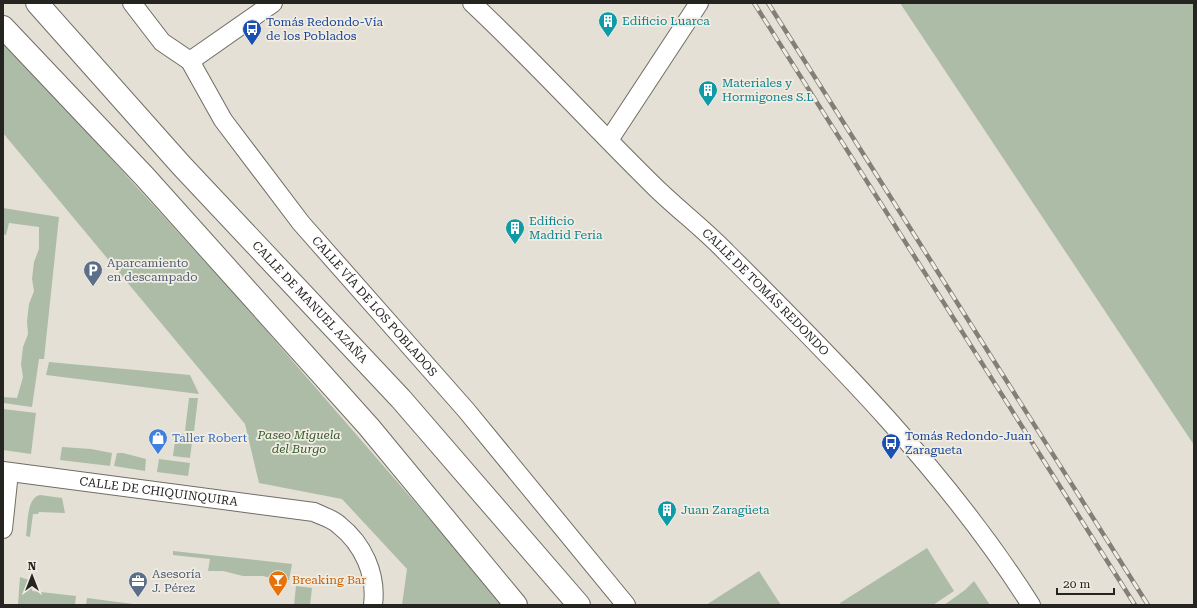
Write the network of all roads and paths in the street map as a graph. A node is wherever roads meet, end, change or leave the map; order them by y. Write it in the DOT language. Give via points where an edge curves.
graph roads {
  1 [pos="37,3"];
  2 [pos="132,3"];
  3 [pos="273,3"];
  4 [pos="472,3"];
  5 [pos="698,3"];
  6 [pos="3,27"];
  7 [pos="190,61"];
  8 [pos="609,140"];
  9 [pos="6,472"];
  10 [pos="3,529"];
  11 [pos="374,605"];
  12 [pos="516,605"];
  13 [pos="580,605"];
  14 [pos="626,605"];
  15 [pos="1031,605"];
  1 -- 13 [label="highway, CALLE DE MANUEL AZAÑA" via="181,165 401,399"];
  2 -- 7 [label="street, CALLE VÍA DE LOS POBLADOS" via="162,42"];
  3 -- 7 [label="street"];
  4 -- 8 [label="street, CALLE DE TOMÁS REDONDO"];
  5 -- 8 [label="street"];
  6 -- 12 [label="highway" via="145,177 363,421"];
  7 -- 14 [label="street, CALLE VÍA DE LOS POBLADOS" via="223,120 301,223 466,410"];
  8 -- 15 [label="street, CALLE DE TOMÁS REDONDO" via="654,186 725,250 878,409 978,528"];
  9 -- 10 [label="street"];
  9 -- 11 [label="street, CALLE DE CHIQUINQUIRA" via="314,512 339,524 357,543 370,566 375,591"];
}
